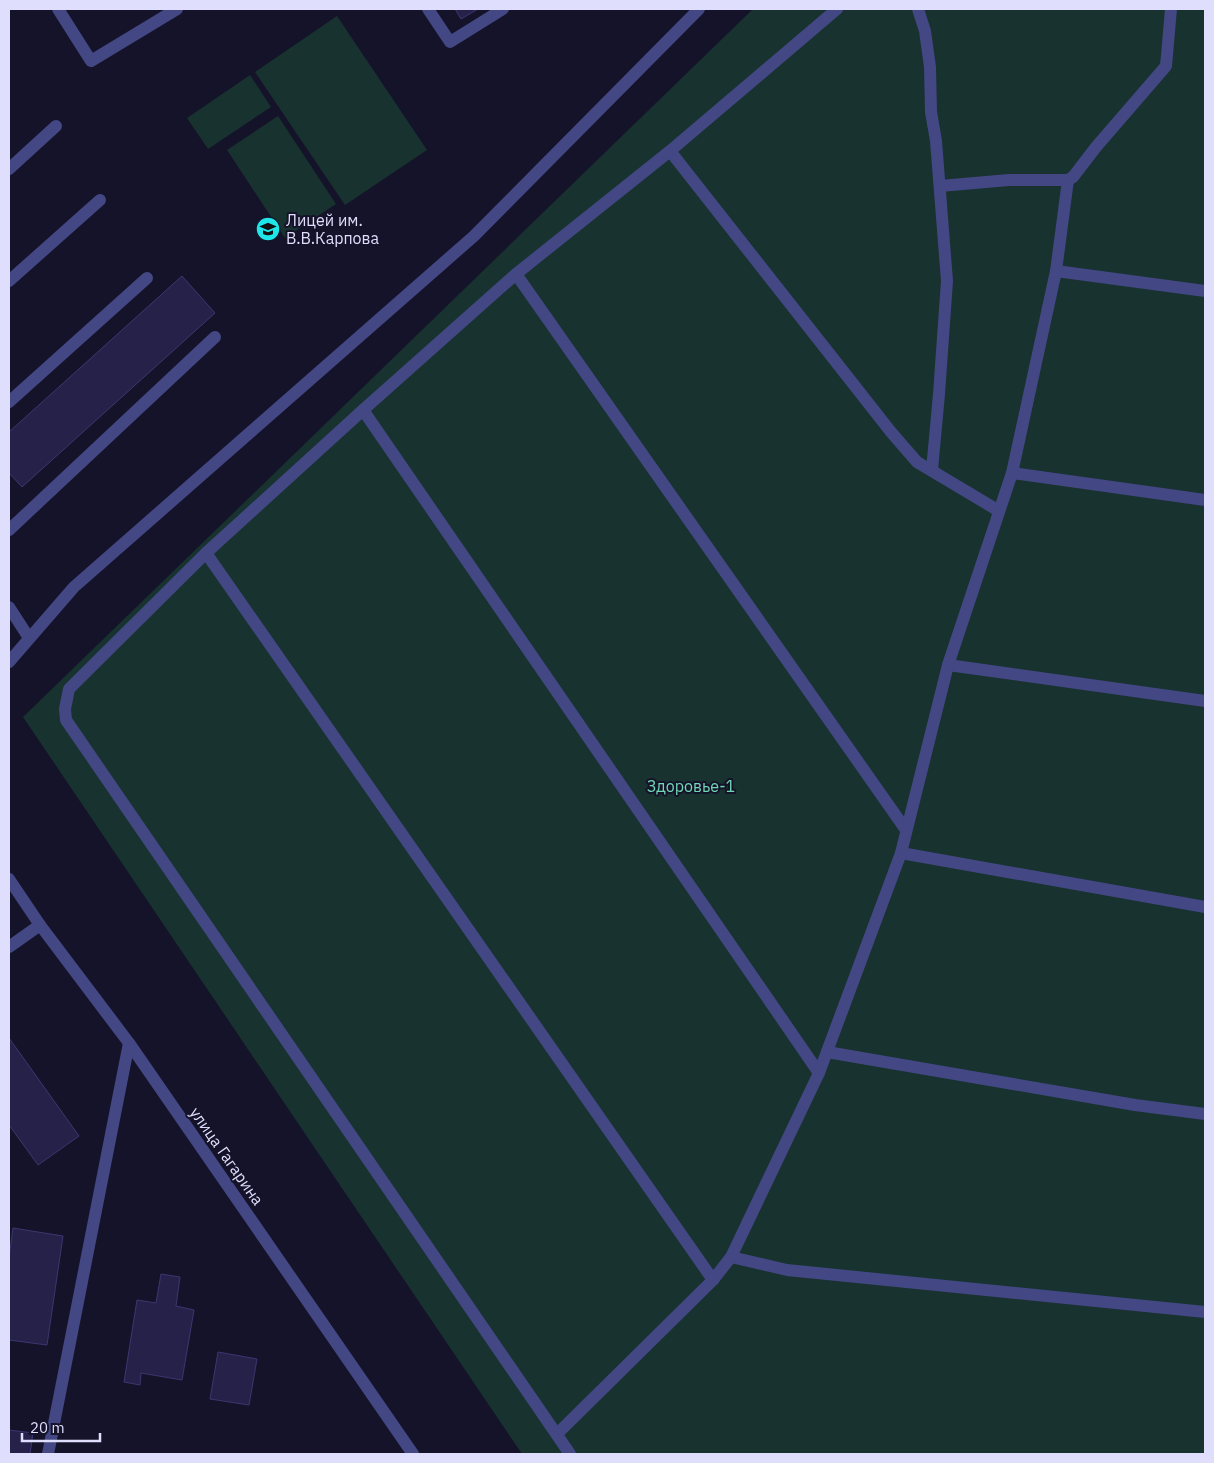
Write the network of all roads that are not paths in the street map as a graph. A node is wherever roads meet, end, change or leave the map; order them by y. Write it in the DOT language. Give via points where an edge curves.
graph roads {
  1 [pos="58,9"];
  2 [pos="177,9"];
  3 [pos="428,9"];
  4 [pos="503,9"];
  5 [pos="699,9"];
  6 [pos="837,9"];
  7 [pos="918,9"];
  8 [pos="1171,9"];
  9 [pos="56,126"];
  10 [pos="670,151"];
  11 [pos="9,169"];
  12 [pos="1068,180"];
  13 [pos="940,186"];
  14 [pos="100,200"];
  15 [pos="1056,270"];
  16 [pos="516,274"];
  17 [pos="147,278"];
  18 [pos="9,281"];
  19 [pos="1205,291"];
  20 [pos="215,337"];
  21 [pos="9,402"];
  22 [pos="363,410"];
  23 [pos="932,470"];
  24 [pos="1012,473"];
  25 [pos="1205,500"];
  26 [pos="999,511"];
  27 [pos="9,530"];
  28 [pos="206,553"];
  29 [pos="9,606"];
  30 [pos="29,638"];
  31 [pos="9,662"];
  32 [pos="948,665"];
  33 [pos="1205,700"];
  34 [pos="906,830"];
  35 [pos="901,853"];
  36 [pos="9,879"];
  37 [pos="1205,907"];
  38 [pos="40,925"];
  39 [pos="9,947"];
  40 [pos="129,1043"];
  41 [pos="826,1052"];
  42 [pos="819,1073"];
  43 [pos="1205,1114"];
  44 [pos="732,1257"];
  45 [pos="713,1280"];
  46 [pos="1205,1312"];
  47 [pos="557,1434"];
  48 [pos="48,1454"];
  49 [pos="413,1454"];
  50 [pos="570,1454"];
  1 -- 2 [label="street" via="91,61"];
  3 -- 4 [label="street" via="450,42"];
  5 -- 30 [label="street" via="474,236 74,587"];
  6 -- 10 [label="street"];
  7 -- 13 [label="street" via="930,67 931,112"];
  8 -- 12 [label="street" via="1166,66"];
  9 -- 11 [label="street"];
  10 -- 16 [label="street"];
  10 -- 23 [label="street" via="891,432 917,462"];
  12 -- 13 [label="street" via="1009,180"];
  12 -- 15 [label="street"];
  13 -- 23 [label="street" via="947,281"];
  14 -- 18 [label="street"];
  15 -- 19 [label="street"];
  15 -- 24 [label="street"];
  16 -- 22 [label="street"];
  16 -- 34 [label="street"];
  17 -- 21 [label="street"];
  20 -- 27 [label="street"];
  22 -- 28 [label="street"];
  22 -- 42 [label="street"];
  23 -- 26 [label="street"];
  24 -- 25 [label="street"];
  24 -- 26 [label="street"];
  26 -- 32 [label="street"];
  28 -- 45 [label="street"];
  28 -- 47 [label="street" via="69,689 66,720"];
  29 -- 30 [label="street"];
  30 -- 31 [label="street"];
  32 -- 33 [label="street"];
  32 -- 34 [label="street"];
  34 -- 35 [label="street"];
  35 -- 37 [label="street"];
  35 -- 41 [label="street"];
  36 -- 38 [label="street, улица Гагарина"];
  38 -- 39 [label="street"];
  38 -- 40 [label="street, улица Гагарина"];
  40 -- 48 [label="street"];
  40 -- 49 [label="street, улица Гагарина"];
  41 -- 42 [label="street"];
  41 -- 43 [label="street"];
  42 -- 44 [label="street"];
  44 -- 45 [label="street"];
  44 -- 46 [label="street" via="787,1270"];
  45 -- 47 [label="street"];
  47 -- 50 [label="street"];
}
